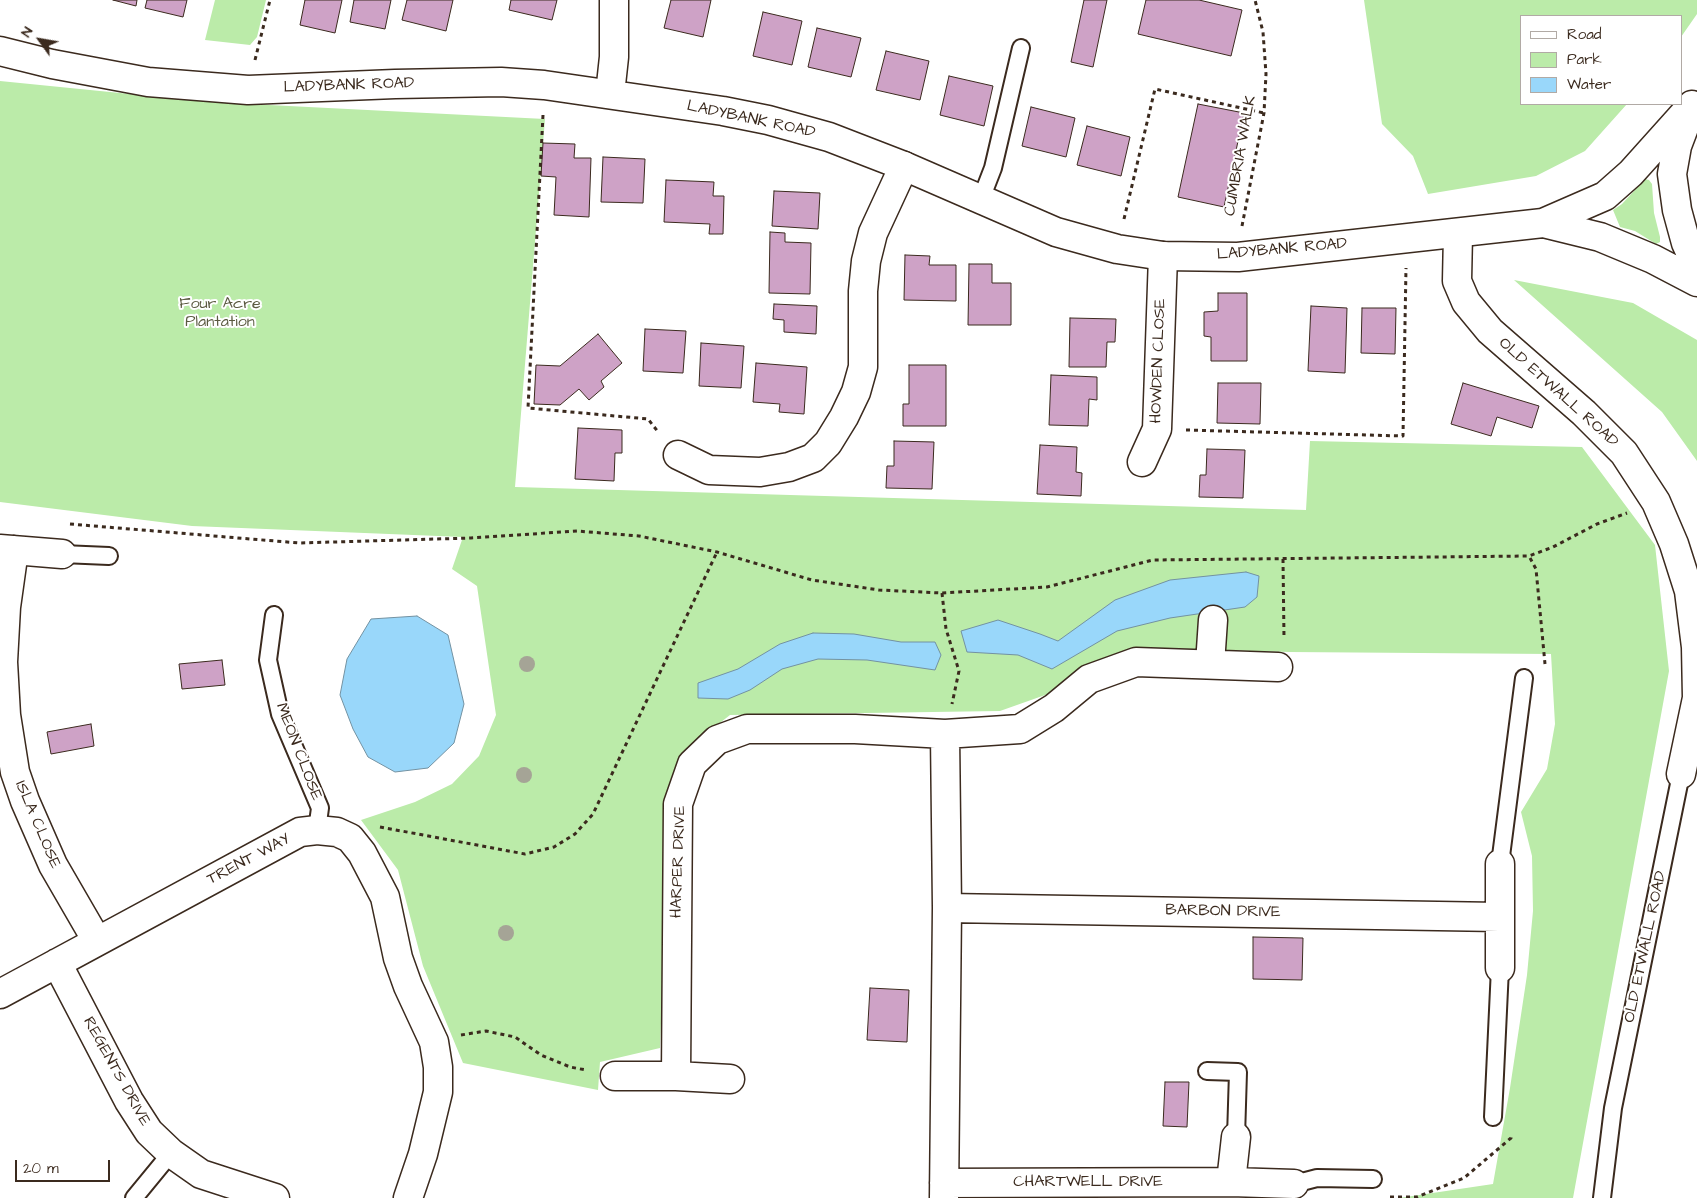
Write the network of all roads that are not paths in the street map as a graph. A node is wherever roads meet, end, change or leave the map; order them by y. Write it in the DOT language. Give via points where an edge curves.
graph roads {
  1 [pos="614,0"];
  2 [pos="1021,48"];
  3 [pos="0,51"];
  4 [pos="610,94"];
  5 [pos="1695,102"];
  6 [pos="904,166"];
  7 [pos="981,200"];
  8 [pos="1543,223"];
  9 [pos="1458,234"];
  10 [pos="1163,256"];
  11 [pos="1697,266"];
  12 [pos="1697,282"];
  13 [pos="678,455"];
  14 [pos="1142,462"];
  15 [pos="7,550"];
  16 [pos="62,554"];
  17 [pos="109,556"];
  18 [pos="274,615"];
  19 [pos="1213,620"];
  20 [pos="1210,664"];
  21 [pos="1278,667"];
  22 [pos="1524,678"];
  23 [pos="1697,698"];
  24 [pos="945,734"];
  25 [pos="7,774"];
  26 [pos="1681,774"];
  27 [pos="317,830"];
  28 [pos="1500,864"];
  29 [pos="947,908"];
  30 [pos="1499,917"];
  31 [pos="97,941"];
  32 [pos="58,963"];
  33 [pos="1500,968"];
  34 [pos="0,994"];
  35 [pos="1207,1071"];
  36 [pos="615,1076"];
  37 [pos="676,1076"];
  38 [pos="730,1079"];
  39 [pos="1493,1117"];
  40 [pos="1236,1137"];
  41 [pos="171,1153"];
  42 [pos="1372,1179"];
  43 [pos="1231,1182"];
  44 [pos="1294,1184"];
  45 [pos="944,1191"];
  46 [pos="134,1198"];
  47 [pos="275,1198"];
  48 [pos="408,1198"];
  49 [pos="1602,1198"];
  1 -- 4 [label="street"];
  2 -- 7 [label="lane" via="993,168"];
  3 -- 4 [label="street, LADYBANK ROAD" via="148,82 248,90 501,82 544,84"];
  4 -- 6 [label="street, LADYBANK ROAD" via="768,120 829,137"];
  5 -- 8 [label="street, LADYBANK ROAD" via="1632,173 1605,196"];
  5 -- 11 [label="street" via="1677,146 1672,174 1677,210 1686,243"];
  6 -- 7 [label="street, LADYBANK ROAD"];
  6 -- 13 [label="street" via="873,233 866,261 863,368 856,392 828,444 813,458 789,468 760,472 709,470"];
  7 -- 10 [label="street, LADYBANK ROAD" via="1056,232 1117,249"];
  8 -- 9 [label="street, LADYBANK ROAD"];
  8 -- 12 [label="street, LADYBANK ROAD" via="1600,237 1654,259"];
  9 -- 10 [label="street, LADYBANK ROAD" via="1238,256"];
  9 -- 23 [label="street, OLD ETWALL ROAD" via="1457,281 1466,302 1490,331 1584,413 1624,453 1656,502 1689,591 1696,647"];
  10 -- 14 [label="street, HOWDEN CLOSE" via="1158,429"];
  15 -- 16 [label="street, ISLA CLOSE"];
  15 -- 25 [label="street, ISLA CLOSE" via="3,662"];
  16 -- 17 [label="lane"];
  18 -- 27 [label="lane, MEON CLOSE" via="268,660 280,714 320,808"];
  19 -- 20 [label="street"];
  20 -- 21 [label="street, HARPER DRIVE"];
  20 -- 24 [label="street, HARPER DRIVE" via="1136,662 1089,679 1054,708 1020,729"];
  22 -- 28 [label="lane"];
  23 -- 26 [label="street, OLD ETWALL ROAD"];
  24 -- 29 [label="street"];
  24 -- 37 [label="street, HARPER DRIVE" via="855,729 747,729 717,740 692,764 678,804"];
  25 -- 31 [label="street, ISLA CLOSE" via="25,801 53,865"];
  26 -- 49 [label="lane, OLD ETWALL ROAD" via="1613,1108"];
  27 -- 31 [label="street, TRENT WAY" via="300,832"];
  27 -- 48 [label="street, TRENT WAY" via="337,832 350,838 362,853 385,897 398,958 434,1042 438,1092"];
  28 -- 30 [label="street"];
  29 -- 30 [label="street, BARBON DRIVE"];
  29 -- 45 [label="street"];
  30 -- 33 [label="street"];
  31 -- 32 [label="street, TRENT WAY"];
  32 -- 34 [label="street, TRENT WAY"];
  32 -- 41 [label="street, REGENTS DRIVE" via="130,1101 149,1132"];
  33 -- 39 [label="lane"];
  35 -- 40 [label="lane" via="1238,1072"];
  36 -- 37 [label="street"];
  37 -- 38 [label="street"];
  40 -- 43 [label="street"];
  41 -- 46 [label="lane"];
  41 -- 47 [label="street, REGENTS DRIVE" via="201,1174"];
  42 -- 44 [label="lane" via="1317,1178"];
  43 -- 44 [label="street, CHARTWELL DRIVE"];
  43 -- 45 [label="street, CHARTWELL DRIVE"];
}
